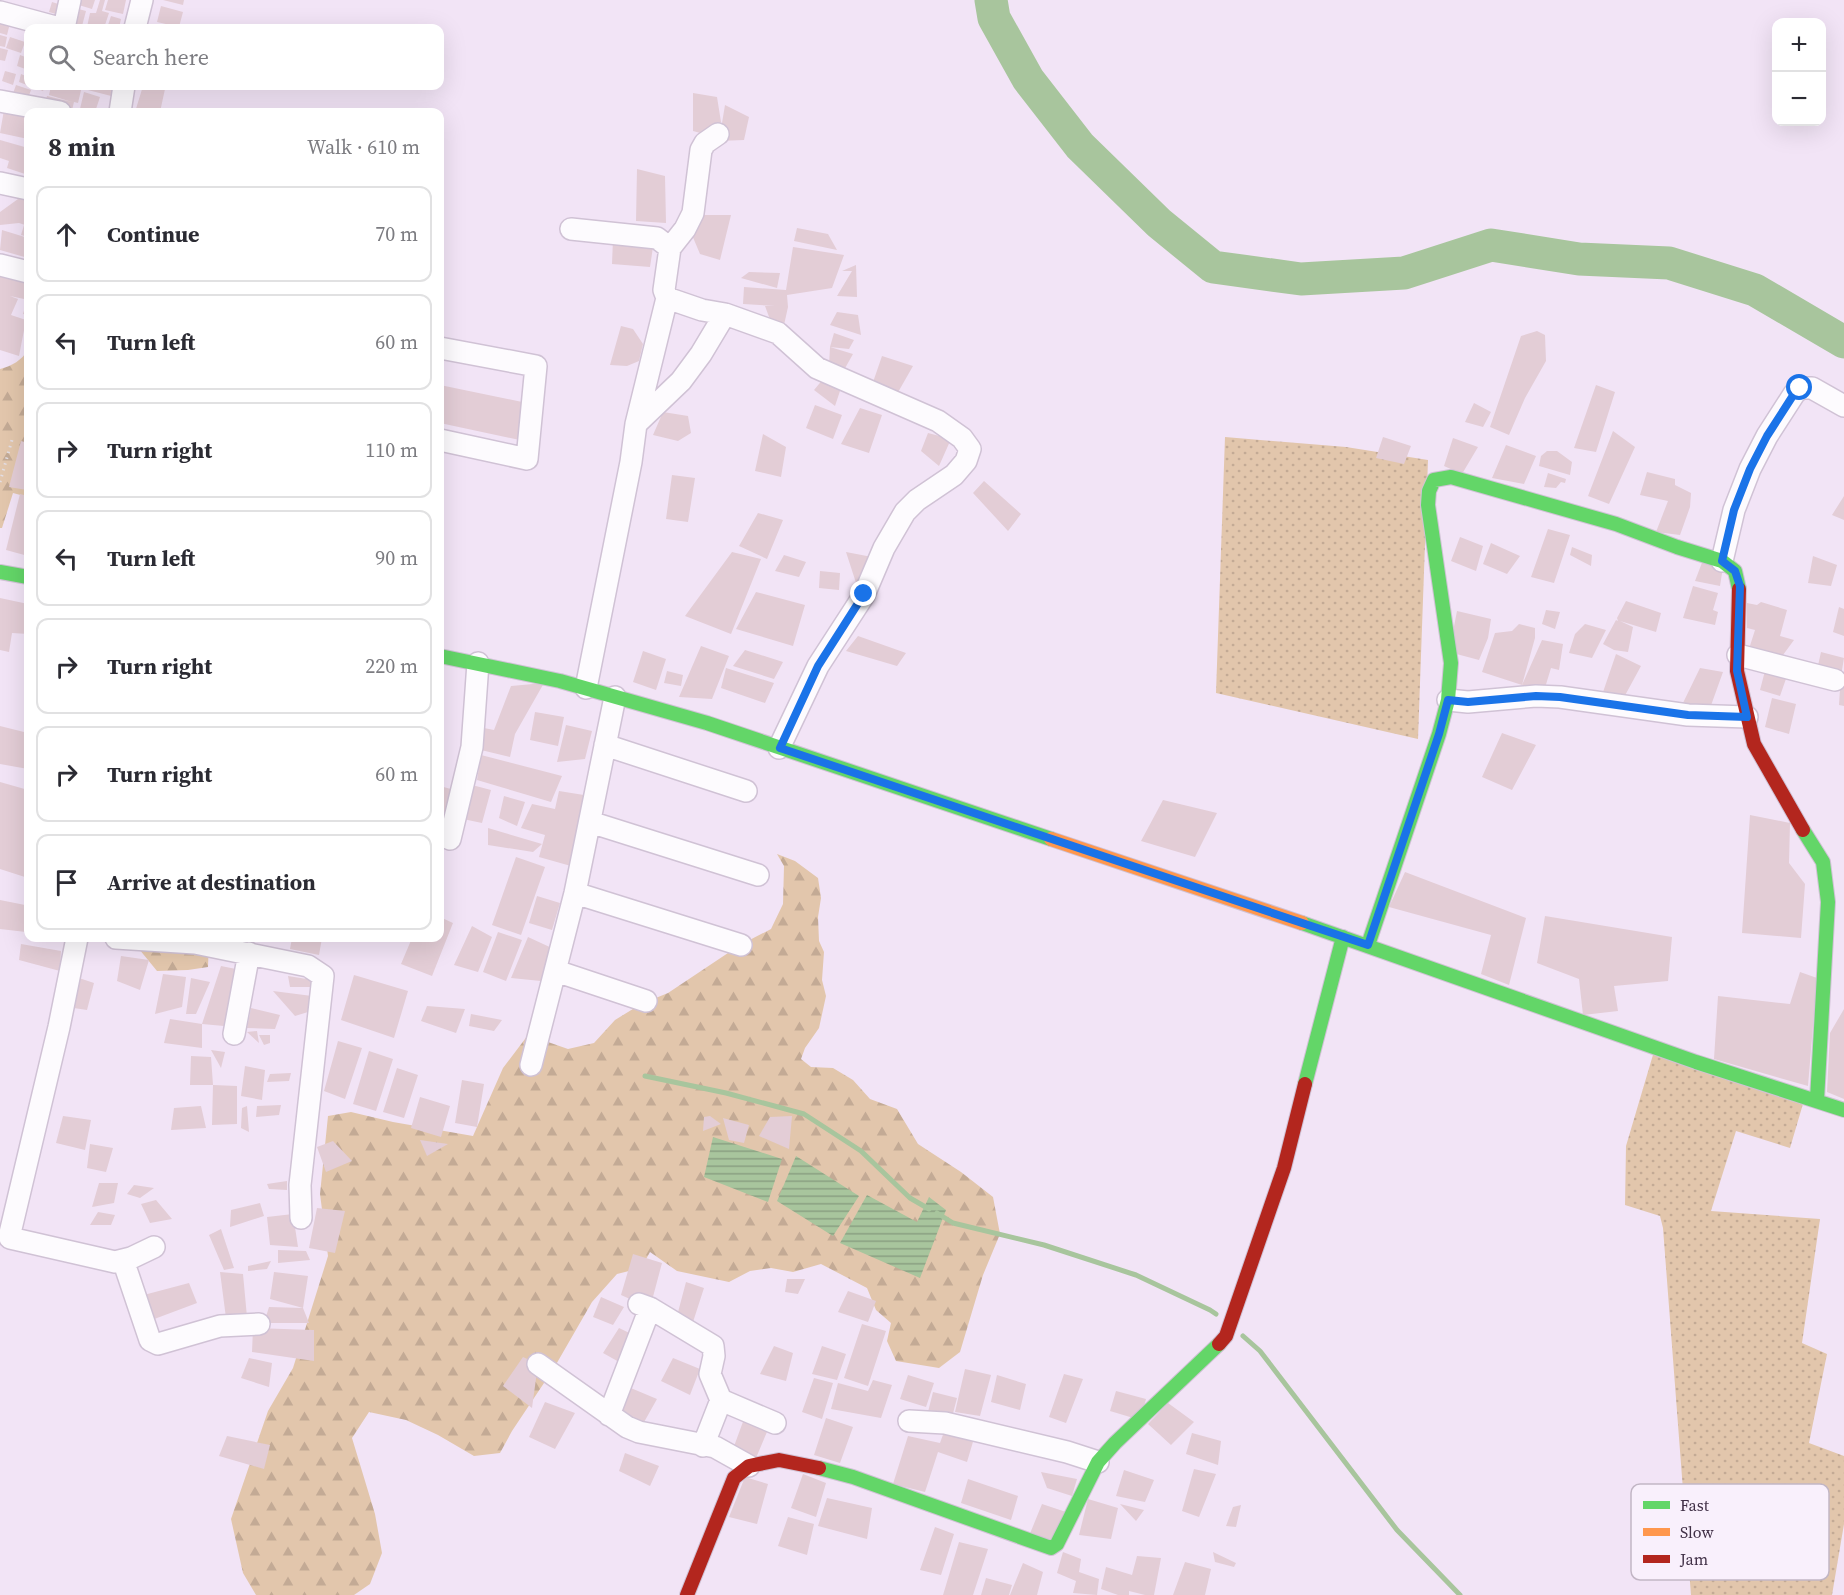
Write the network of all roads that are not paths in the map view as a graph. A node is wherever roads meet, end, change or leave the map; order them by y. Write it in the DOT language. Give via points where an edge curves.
graph roads {
  1 [pos="70,0"];
  2 [pos="142,0"];
  3 [pos="0,12"];
  4 [pos="46,24"];
  5 [pos="63,24"];
  6 [pos="136,24"];
  7 [pos="123,90"];
  8 [pos="0,100"];
  9 [pos="40,108"];
  10 [pos="121,108"];
  11 [pos="718,134"];
  12 [pos="0,183"];
  13 [pos="24,188"];
  14 [pos="572,229"];
  15 [pos="670,249"];
  16 [pos="0,265"];
  17 [pos="24,271"];
  18 [pos="668,298"];
  19 [pos="725,314"];
  20 [pos="444,349"];
  21 [pos="1844,406"];
  22 [pos="636,424"];
  23 [pos="444,441"];
  24 [pos="1722,561"];
  25 [pos="0,572"];
  26 [pos="24,576"];
  27 [pos="1738,655"];
  28 [pos="444,657"];
  29 [pos="478,663"];
  30 [pos="1834,680"];
  31 [pos="586,688"];
  32 [pos="615,697"];
  33 [pos="1448,700"];
  34 [pos="1747,717"];
  35 [pos="605,745"];
  36 [pos="780,748"];
  37 [pos="746,791"];
  38 [pos="590,822"];
  39 [pos="450,839"];
  40 [pos="759,875"];
  41 [pos="575,893"];
  42 [pos="1836,904"];
  43 [pos="1343,937"];
  44 [pos="76,942"];
  45 [pos="179,942"];
  46 [pos="741,945"];
  47 [pos="1368,945"];
  48 [pos="249,953"];
  49 [pos="556,971"];
  50 [pos="646,1001"];
  51 [pos="234,1034"];
  52 [pos="531,1065"];
  53 [pos="1816,1100"];
  54 [pos="1844,1110"];
  55 [pos="301,1218"];
  56 [pos="154,1247"];
  57 [pos="123,1260"];
  58 [pos="259,1324"];
  59 [pos="538,1364"];
  60 [pos="721,1400"];
  61 [pos="609,1415"];
  62 [pos="909,1421"];
  63 [pos="775,1423"];
  64 [pos="703,1446"];
  65 [pos="1098,1462"];
  66 [pos="749,1466"];
  67 [pos="687,1595"];
  1 -- 5 [label="street"];
  2 -- 6 [label="street"];
  3 -- 4 [label="street"];
  7 -- 10 [label="street"];
  8 -- 9 [label="street"];
  11 -- 15 [label="street" via="702,150 693,213"];
  12 -- 13 [label="street"];
  14 -- 15 [label="street" via="657,238"];
  15 -- 18 [label="street" via="664,291"];
  16 -- 17 [label="street"];
  18 -- 19 [label="street"];
  18 -- 22 [label="street"];
  19 -- 22 [label="street" via="681,381"];
  19 -- 36 [label="street" via="777,333 816,368 938,421 962,438 970,449 954,475 905,512 864,594 818,666"];
  20 -- 23 [label="street" via="536,366 527,459"];
  21 -- 24 [label="street" via="1812,388 1800,388 1794,394 1750,469 1734,510"];
  22 -- 31 [label="street"];
  24 -- 27 [label="street" via="1735,571 1740,586"];
  24 -- 33 [label="street" via="1616,524 1451,477 1434,480 1428,505 1451,663"];
  25 -- 26 [label="street"];
  27 -- 30 [label="street"];
  27 -- 34 [label="street" via="1737,671"];
  28 -- 29 [label="street"];
  29 -- 31 [label="street"];
  29 -- 39 [label="street" via="472,747"];
  31 -- 32 [label="street"];
  32 -- 35 [label="street"];
  32 -- 36 [label="street"];
  33 -- 34 [label="street" via="1560,697 1688,715"];
  33 -- 47 [label="street"];
  34 -- 42 [label="street" via="1754,744 1823,862"];
  35 -- 37 [label="street"];
  35 -- 38 [label="street"];
  36 -- 43 [label="street"];
  38 -- 40 [label="street"];
  38 -- 41 [label="street"];
  41 -- 46 [label="street"];
  41 -- 49 [label="street"];
  42 -- 53 [label="street"];
  43 -- 47 [label="street"];
  43 -- 65 [label="street" via="1284,1168 1226,1336"];
  44 -- 57 [label="street" via="10,1233 12,1239 115,1262"];
  45 -- 48 [label="street"];
  47 -- 53 [label="street" via="1696,1062"];
  48 -- 51 [label="street"];
  48 -- 55 [label="street" via="308,966 323,976 300,1185"];
  49 -- 50 [label="street"];
  49 -- 52 [label="street"];
  53 -- 54 [label="street"];
  56 -- 57 [label="street"];
  57 -- 58 [label="street" via="150,1340 158,1344 220,1326"];
  59 -- 61 [label="street"];
  60 -- 61 [label="street" via="710,1374 713,1346 644,1306"];
  60 -- 63 [label="street"];
  60 -- 64 [label="street"];
  61 -- 64 [label="street" via="639,1432"];
  62 -- 65 [label="street" via="945,1423"];
  64 -- 66 [label="street" via="715,1447"];
  65 -- 66 [label="street" via="1051,1548 843,1474 779,1460"];
  66 -- 67 [label="street" via="734,1478"];
}
